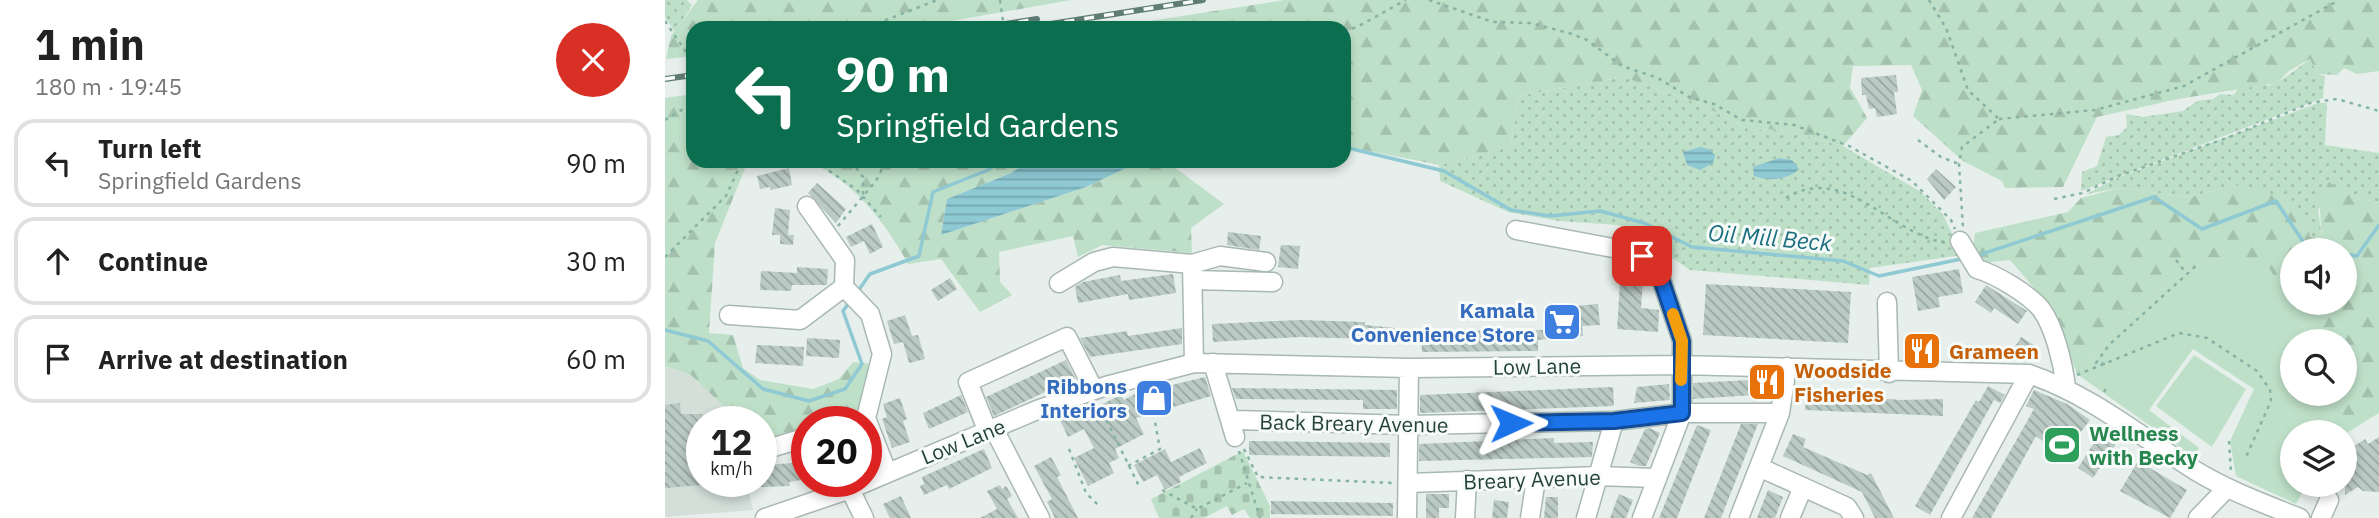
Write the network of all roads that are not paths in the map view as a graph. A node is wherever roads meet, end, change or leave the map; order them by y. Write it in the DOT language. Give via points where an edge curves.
graph roads {
  1 [pos="807,205"];
  2 [pos="1516,230"];
  3 [pos="1962,245"];
  4 [pos="1266,262"];
  5 [pos="1192,272"];
  6 [pos="1273,282"];
  7 [pos="1059,283"];
  8 [pos="844,287"];
  9 [pos="1887,302"];
  10 [pos="729,315"];
  11 [pos="1194,363"];
  12 [pos="1213,363"];
  13 [pos="1680,365"];
  14 [pos="1787,367"];
  15 [pos="1409,368"];
  16 [pos="1889,373"];
  17 [pos="2029,374"];
  18 [pos="2069,381"];
  19 [pos="1093,391"];
  20 [pos="865,406"];
  21 [pos="1682,413"];
  22 [pos="1780,413"];
  23 [pos="1614,421"];
  24 [pos="1408,425"];
  25 [pos="991,430"];
  26 [pos="882,462"];
  27 [pos="1761,468"];
  28 [pos="887,472"];
  29 [pos="882,474"];
  30 [pos="1598,476"];
  31 [pos="1655,478"];
  32 [pos="1536,479"];
  33 [pos="1467,480"];
  34 [pos="1409,483"];
  35 [pos="1803,487"];
  36 [pos="2227,488"];
  37 [pos="827,497"];
  38 [pos="854,497"];
  39 [pos="2329,499"];
  40 [pos="765,518"];
  41 [pos="864,518"];
  42 [pos="1040,518"];
  43 [pos="1407,518"];
  44 [pos="1465,518"];
  45 [pos="1530,518"];
  46 [pos="1586,518"];
  47 [pos="1642,518"];
  48 [pos="1739,518"];
  49 [pos="1790,518"];
  50 [pos="1854,518"];
  51 [pos="1951,518"];
  52 [pos="2198,518"];
  53 [pos="2299,518"];
  54 [pos="2321,518"];
  1 -- 8 [label="street" via="845,260"];
  2 -- 13 [label="street" via="1629,251 1655,261 1682,341"];
  3 -- 18 [label="street" via="1977,269 1995,274 2041,309"];
  4 -- 5 [label="street" via="1220,256"];
  5 -- 6 [label="street"];
  5 -- 7 [label="street" via="1113,257 1094,262"];
  5 -- 11 [label="street"];
  8 -- 10 [label="street" via="800,320"];
  8 -- 20 [label="street" via="870,314 882,354"];
  9 -- 16 [label="street"];
  11 -- 12 [label="street, Low Lane"];
  11 -- 19 [label="street, Low Lane"];
  12 -- 15 [label="street, Low Lane"];
  12 -- 24 [label="street, Back Breary Avenue" via="1235,429"];
  13 -- 14 [label="street, Low Lane"];
  13 -- 15 [label="street, Low Lane"];
  13 -- 21 [label="street"];
  14 -- 16 [label="street, Low Lane"];
  14 -- 22 [label="street"];
  15 -- 24 [label="street"];
  16 -- 17 [label="street, Low Lane"];
  17 -- 18 [label="street, Low Lane"];
  17 -- 51 [label="street"];
  18 -- 36 [label="street, Low Lane"];
  19 -- 25 [label="street, Low Lane"];
  19 -- 25 [label="street" via="1067,337 968,382"];
  21 -- 22 [label="street, Back Breary Avenue"];
  21 -- 23 [label="street, Back Breary Avenue"];
  21 -- 31 [label="street"];
  22 -- 27 [label="street"];
  23 -- 24 [label="street, Back Breary Avenue"];
  23 -- 30 [label="street"];
  24 -- 34 [label="street"];
  25 -- 28 [label="street, Low Lane"];
  25 -- 42 [label="street"];
  26 -- 28 [label="street"];
  27 -- 35 [label="street"];
  27 -- 48 [label="street"];
  28 -- 29 [label="street, Low Lane"];
  30 -- 31 [label="street, Breary Avenue"];
  30 -- 32 [label="street, Breary Avenue"];
  30 -- 46 [label="street"];
  31 -- 47 [label="street"];
  32 -- 33 [label="street, Breary Avenue"];
  32 -- 45 [label="street"];
  33 -- 34 [label="street, Breary Avenue"];
  33 -- 44 [label="street"];
  34 -- 43 [label="street"];
  35 -- 49 [label="street"];
  35 -- 50 [label="street" via="1847,507"];
  36 -- 52 [label="street"];
  36 -- 53 [label="street, Low Lane"];
  37 -- 40 [label="street, Low Lane"];
  38 -- 41 [label="street"];
  39 -- 54 [label="street"];
}
